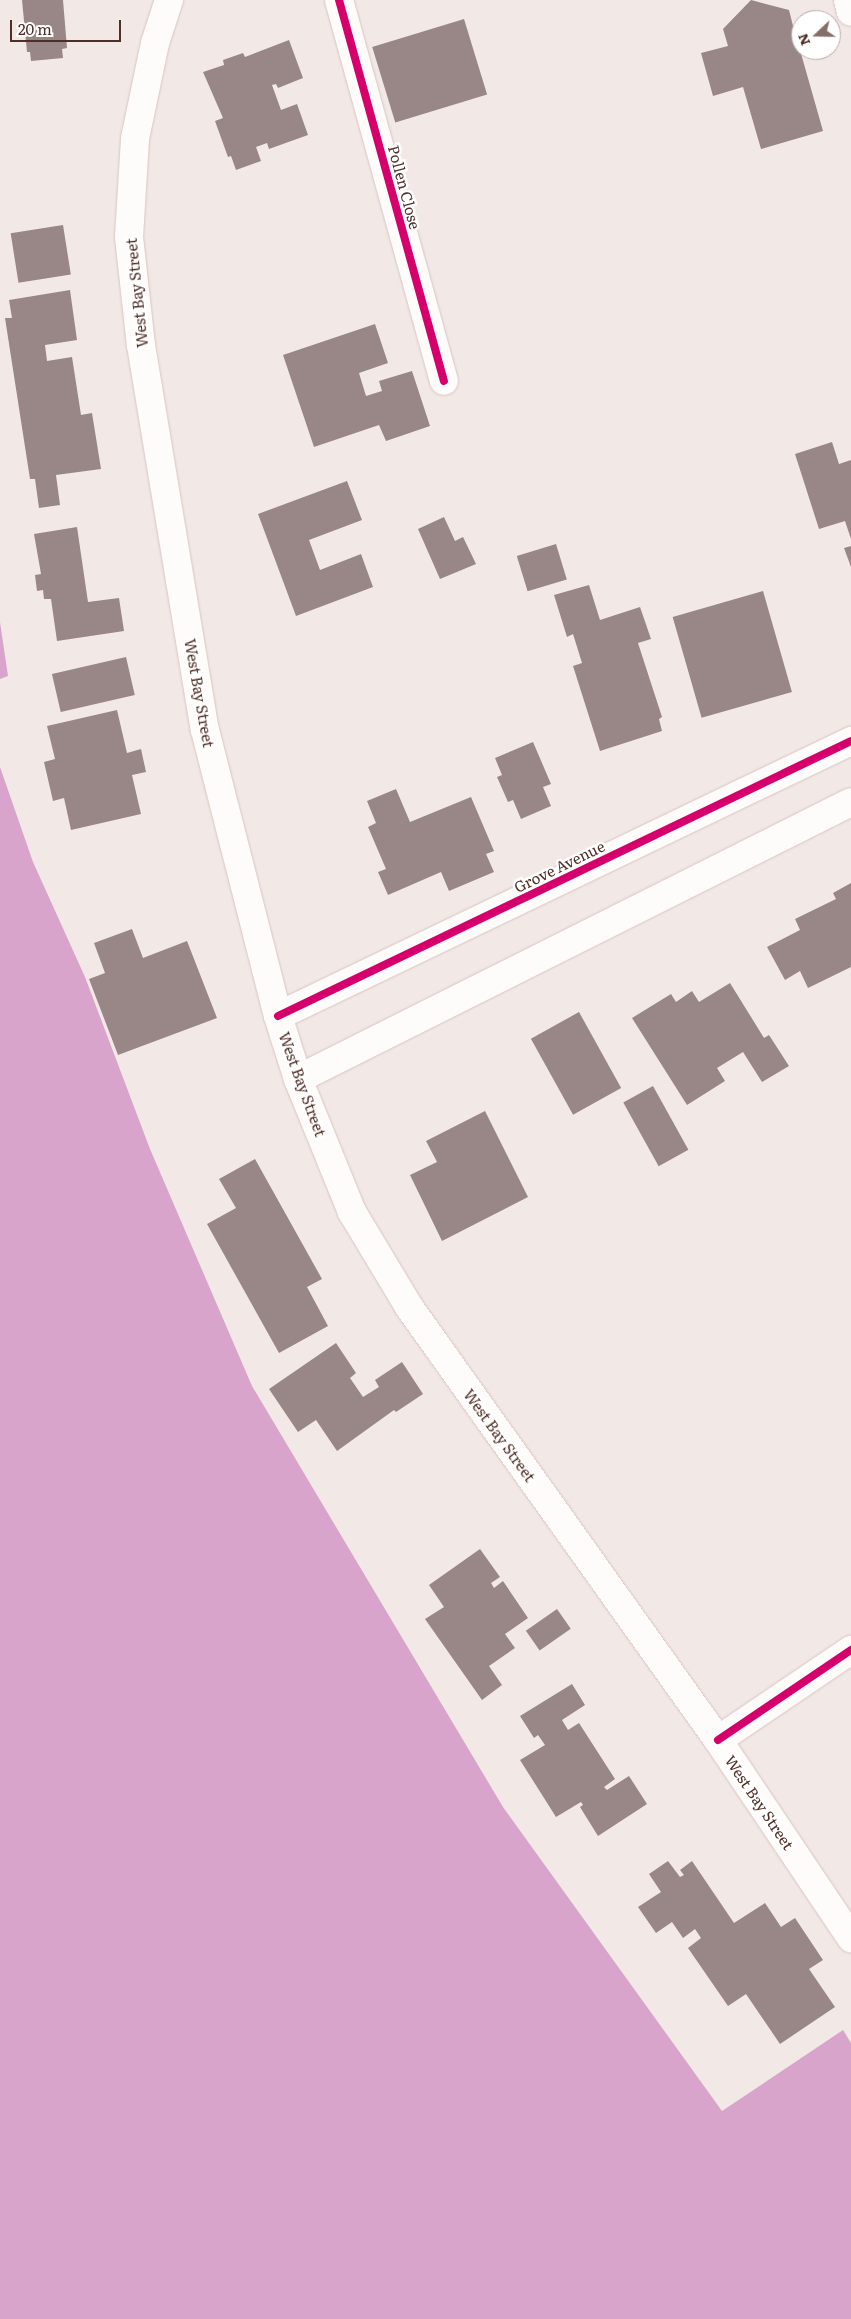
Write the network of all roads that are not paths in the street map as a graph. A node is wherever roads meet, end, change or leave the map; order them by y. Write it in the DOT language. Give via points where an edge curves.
graph roads {
  1 [pos="169,0"];
  2 [pos="339,0"];
  3 [pos="848,0"];
  4 [pos="851,12"];
  5 [pos="444,381"];
  6 [pos="851,741"];
  7 [pos="851,802"];
  8 [pos="278,1016"];
  9 [pos="298,1079"];
  10 [pos="851,1650"];
  11 [pos="718,1740"];
  12 [pos="851,1938"];
  1 -- 8 [label="main road, West Bay Street" via="155,43 135,139 129,237 140,345 205,730"];
  2 -- 5 [label="main road, Pollen Close"];
  3 -- 4 [label="main road"];
  6 -- 8 [label="main road, Grove Avenue"];
  7 -- 9 [label="main road"];
  8 -- 9 [label="main road, West Bay Street"];
  9 -- 11 [label="main road, West Bay Street" via="352,1212 408,1307"];
  10 -- 11 [label="main road"];
  11 -- 12 [label="main road, West Bay Street"];
}
